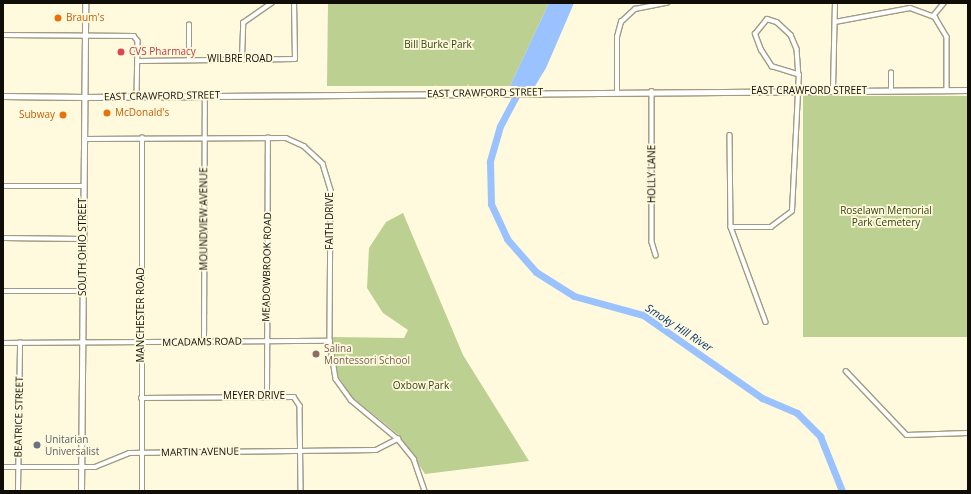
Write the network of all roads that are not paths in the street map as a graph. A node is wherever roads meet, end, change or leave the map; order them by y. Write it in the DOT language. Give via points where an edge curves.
graph roads {
  1 [pos="85,3"];
  2 [pos="272,3"];
  3 [pos="294,3"];
  4 [pos="667,3"];
  5 [pos="835,3"];
  6 [pos="944,3"];
  7 [pos="933,16"];
  8 [pos="835,22"];
  9 [pos="189,24"];
  10 [pos="3,35"];
  11 [pos="85,36"];
  12 [pos="242,59"];
  13 [pos="189,60"];
  14 [pos="138,61"];
  15 [pos="891,73"];
  16 [pos="799,75"];
  17 [pos="797,90"];
  18 [pos="833,90"];
  19 [pos="891,90"];
  20 [pos="947,90"];
  21 [pos="968,90"];
  22 [pos="652,91"];
  23 [pos="617,92"];
  24 [pos="205,95"];
  25 [pos="3,96"];
  26 [pos="137,96"];
  27 [pos="84,97"];
  28 [pos="730,135"];
  29 [pos="142,138"];
  30 [pos="205,138"];
  31 [pos="268,138"];
  32 [pos="84,139"];
  33 [pos="3,186"];
  34 [pos="84,186"];
  35 [pos="731,227"];
  36 [pos="3,238"];
  37 [pos="83,239"];
  38 [pos="656,255"];
  39 [pos="3,291"];
  40 [pos="83,291"];
  41 [pos="766,322"];
  42 [pos="330,341"];
  43 [pos="204,342"];
  44 [pos="266,342"];
  45 [pos="3,343"];
  46 [pos="20,343"];
  47 [pos="83,343"];
  48 [pos="141,343"];
  49 [pos="846,371"];
  50 [pos="267,396"];
  51 [pos="141,398"];
  52 [pos="968,432"];
  53 [pos="398,439"];
  54 [pos="301,451"];
  55 [pos="141,453"];
  56 [pos="3,467"];
  57 [pos="18,467"];
  58 [pos="82,467"];
  59 [pos="18,491"];
  60 [pos="82,491"];
  61 [pos="142,491"];
  62 [pos="302,491"];
  63 [pos="425,491"];
  1 -- 11 [label="main road, SOUTH OHIO STREET"];
  2 -- 12 [label="street" via="243,23"];
  3 -- 12 [label="street, WILBRE ROAD" via="295,59"];
  4 -- 23 [label="street" via="635,9 621,22"];
  5 -- 8 [label="street"];
  6 -- 7 [label="street"];
  7 -- 8 [label="street" via="910,8"];
  7 -- 20 [label="street" via="947,37"];
  8 -- 18 [label="street"];
  9 -- 13 [label="street"];
  10 -- 11 [label="street"];
  11 -- 14 [label="street" via="134,36 138,41"];
  11 -- 27 [label="main road, SOUTH OHIO STREET"];
  12 -- 13 [label="street, WILBRE ROAD"];
  13 -- 14 [label="street, WILBRE ROAD"];
  14 -- 26 [label="street"];
  15 -- 19 [label="street"];
  16 -- 16 [label="street" via="797,49 791,35 777,22 767,19 755,34 761,50 772,66"];
  16 -- 17 [label="street"];
  17 -- 18 [label="street, EAST CRAWFORD STREET"];
  17 -- 22 [label="street, EAST CRAWFORD STREET"];
  17 -- 35 [label="street" via="792,211 771,227"];
  18 -- 19 [label="street, EAST CRAWFORD STREET"];
  19 -- 20 [label="street, EAST CRAWFORD STREET"];
  20 -- 21 [label="street, EAST CRAWFORD STREET"];
  22 -- 23 [label="street, EAST CRAWFORD STREET"];
  22 -- 38 [label="street, HOLLY LANE" via="652,242"];
  23 -- 24 [label="street, EAST CRAWFORD STREET"];
  24 -- 26 [label="street, EAST CRAWFORD STREET"];
  24 -- 30 [label="street, MOUNDVIEW AVENUE"];
  25 -- 27 [label="main road, EAST CRAWFORD STREET"];
  26 -- 27 [label="street, EAST CRAWFORD STREET"];
  27 -- 32 [label="main road, SOUTH OHIO STREET"];
  28 -- 35 [label="street"];
  29 -- 30 [label="street, FAITH DRIVE"];
  29 -- 32 [label="street, FAITH DRIVE"];
  29 -- 48 [label="street, MANCHESTER ROAD"];
  30 -- 31 [label="street, FAITH DRIVE"];
  30 -- 43 [label="street, MOUNDVIEW AVENUE"];
  31 -- 42 [label="street, FAITH DRIVE" via="286,138 304,146 323,164 329,180"];
  31 -- 44 [label="street, MEADOWBROOK ROAD"];
  32 -- 34 [label="main road, SOUTH OHIO STREET"];
  33 -- 34 [label="street"];
  34 -- 37 [label="main road, SOUTH OHIO STREET"];
  35 -- 41 [label="street"];
  36 -- 37 [label="street"];
  37 -- 40 [label="main road, SOUTH OHIO STREET"];
  39 -- 40 [label="street"];
  40 -- 47 [label="main road, SOUTH OHIO STREET"];
  42 -- 44 [label="street, MCADAMS ROAD"];
  42 -- 53 [label="street, FAITH DRIVE" via="336,379 351,400"];
  43 -- 44 [label="street, MCADAMS ROAD"];
  43 -- 48 [label="street, MCADAMS ROAD"];
  44 -- 50 [label="street, MEADOWBROOK ROAD"];
  45 -- 46 [label="street, MCADAMS ROAD"];
  46 -- 47 [label="street, MCADAMS ROAD"];
  46 -- 57 [label="street, BEATRICE STREET"];
  47 -- 48 [label="street, MCADAMS ROAD"];
  47 -- 58 [label="main road, SOUTH OHIO STREET"];
  48 -- 51 [label="street, MANCHESTER ROAD"];
  49 -- 52 [label="street" via="907,435"];
  50 -- 51 [label="street, MEYER DRIVE"];
  50 -- 54 [label="street, MEYER DRIVE" via="298,400"];
  51 -- 55 [label="street, MANCHESTER ROAD"];
  53 -- 54 [label="street, MARTIN AVENUE" via="376,450"];
  53 -- 63 [label="street, FAITH DRIVE" via="414,460"];
  54 -- 55 [label="street, MARTIN AVENUE"];
  54 -- 62 [label="street, MEYER DRIVE"];
  55 -- 58 [label="street, MARTIN AVENUE" via="130,453 104,465"];
  55 -- 61 [label="street, MANCHESTER ROAD"];
  56 -- 57 [label="street, MARTIN AVENUE"];
  57 -- 58 [label="street, MARTIN AVENUE"];
  57 -- 59 [label="street, BEATRICE STREET"];
  58 -- 60 [label="main road, SOUTH OHIO STREET"];
}
